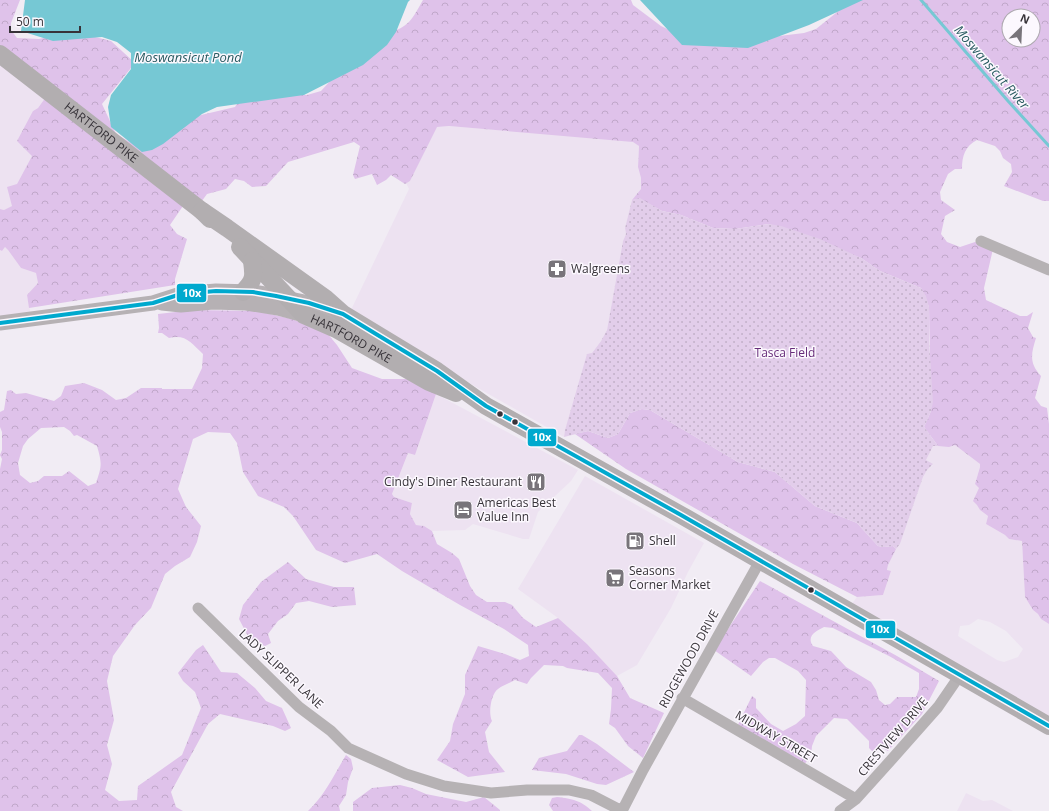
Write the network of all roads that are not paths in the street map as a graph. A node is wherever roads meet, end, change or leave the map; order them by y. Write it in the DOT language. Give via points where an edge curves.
graph roads {
  1 [pos="0,54"];
  2 [pos="202,211"];
  3 [pos="982,241"];
  4 [pos="252,261"];
  5 [pos="1049,270"];
  6 [pos="243,292"];
  7 [pos="288,298"];
  8 [pos="153,303"];
  9 [pos="343,314"];
  10 [pos="304,315"];
  11 [pos="0,323"];
  12 [pos="486,406"];
  13 [pos="760,561"];
  14 [pos="198,608"];
  15 [pos="960,675"];
  16 [pos="682,698"];
  17 [pos="1049,726"];
  18 [pos="856,799"];
  19 [pos="622,811"];
  20 [pos="840,811"];
  1 -- 2 [label="highway, HARTFORD PIKE"];
  2 -- 4 [label="highway, HARTFORD PIKE"];
  2 -- 9 [label="highway, HARTFORD PIKE" via="325,298"];
  3 -- 5 [label="street"];
  4 -- 6 [label="highway" via="254,274 250,285"];
  4 -- 7 [label="highway, HARTFORD PIKE"];
  6 -- 7 [label="main road"];
  6 -- 8 [label="main road" via="181,294"];
  7 -- 9 [label="main road"];
  7 -- 10 [label="highway, HARTFORD PIKE"];
  8 -- 10 [label="main road" via="246,303"];
  8 -- 11 [label="main road"];
  9 -- 12 [label="highway, HARTFORD PIKE" via="437,371"];
  10 -- 12 [label="highway, HARTFORD PIKE" via="336,329 430,382"];
  12 -- 13 [label="highway, HARTFORD PIKE"];
  13 -- 15 [label="highway, HARTFORD PIKE"];
  13 -- 16 [label="street, RIDGEWOOD DRIVE"];
  14 -- 19 [label="street, LADY SLIPPER LANE" via="299,707 331,731 348,748 406,774 444,786 491,793 569,790 592,795"];
  15 -- 17 [label="highway, HARTFORD PIKE"];
  15 -- 18 [label="street, CRESTVIEW DRIVE" via="938,706"];
  16 -- 18 [label="street, MIDWAY STREET"];
  16 -- 19 [label="street, RIDGEWOOD DRIVE"];
  18 -- 20 [label="street, CRESTVIEW DRIVE"];
}
